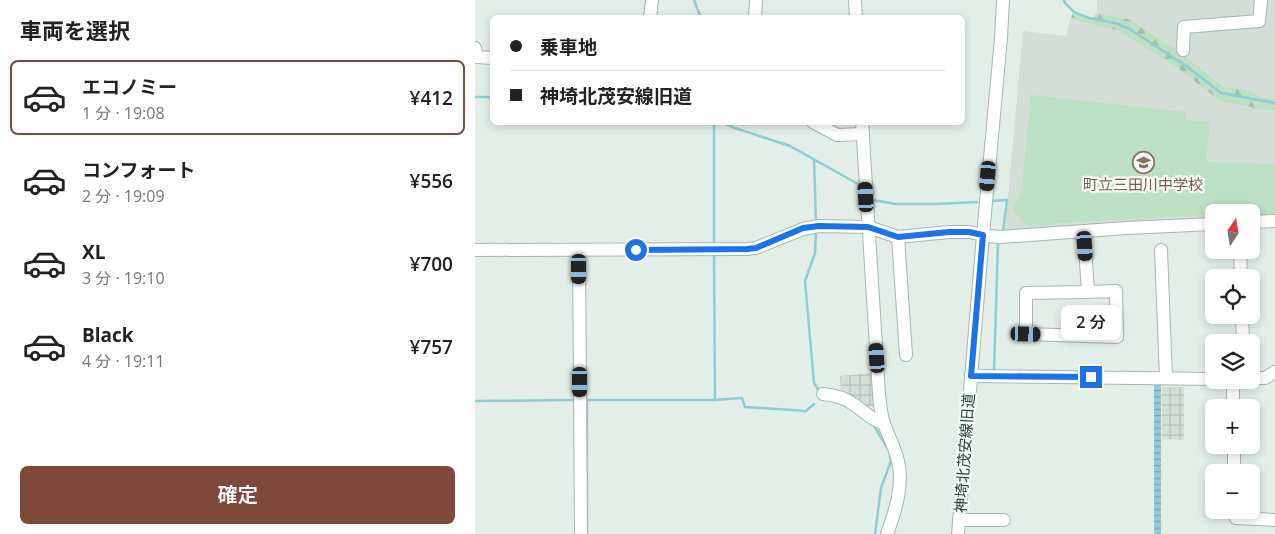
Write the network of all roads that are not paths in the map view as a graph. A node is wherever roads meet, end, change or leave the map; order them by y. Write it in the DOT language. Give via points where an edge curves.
graph roads {
  1 [pos="652,0"];
  2 [pos="756,0"];
  3 [pos="855,0"];
  4 [pos="1003,0"];
  5 [pos="1261,0"];
  6 [pos="651,15"];
  7 [pos="755,15"];
  8 [pos="856,15"];
  9 [pos="475,48"];
  10 [pos="1183,50"];
  11 [pos="490,58"];
  12 [pos="819,125"];
  13 [pos="862,128"];
  14 [pos="1275,221"];
  15 [pos="1260,222"];
  16 [pos="1205,224"];
  17 [pos="868,227"];
  18 [pos="1084,231"];
  19 [pos="983,235"];
  20 [pos="898,237"];
  21 [pos="475,250"];
  22 [pos="579,250"];
  23 [pos="1161,250"];
  24 [pos="1088,292"];
  25 [pos="906,355"];
  26 [pos="1275,372"];
  27 [pos="971,376"];
  28 [pos="1167,378"];
  29 [pos="1260,378"];
  30 [pos="1205,379"];
  31 [pos="823,394"];
  32 [pos="883,423"];
  33 [pos="1256,519"];
  34 [pos="959,520"];
  35 [pos="1004,520"];
  36 [pos="1275,520"];
  37 [pos="581,534"];
  38 [pos="887,534"];
  39 [pos="958,534"];
  1 -- 6 [label="street"];
  2 -- 7 [label="street"];
  3 -- 8 [label="street"];
  4 -- 19 [label="street"];
  5 -- 10 [label="street" via="1259,22 1184,27"];
  9 -- 11 [label="street" via="477,57"];
  12 -- 13 [label="street" via="837,135"];
  13 -- 17 [label="street"];
  14 -- 15 [label="street"];
  16 -- 18 [label="street"];
  17 -- 20 [label="street"];
  17 -- 22 [label="street" via="803,228 747,249"];
  17 -- 32 [label="street"];
  18 -- 19 [label="street" via="1000,237"];
  18 -- 24 [label="street"];
  19 -- 20 [label="street" via="949,232"];
  19 -- 27 [label="street"];
  20 -- 25 [label="street"];
  21 -- 22 [label="street"];
  22 -- 37 [label="street"];
  23 -- 28 [label="street"];
  24 -- 24 [label="street" via="1116,291 1117,337 1026,334 1026,293"];
  26 -- 29 [label="street"];
  27 -- 28 [label="street, 神埼北茂安線旧道"];
  27 -- 34 [label="street, 神埼北茂安線旧道"];
  28 -- 30 [label="street, 神埼北茂安線旧道"];
  31 -- 32 [label="street" via="851,402"];
  32 -- 38 [label="street" via="900,470 899,491"];
  33 -- 36 [label="street"];
  34 -- 35 [label="street"];
  34 -- 39 [label="street, 神埼北茂安線旧道"];
}
